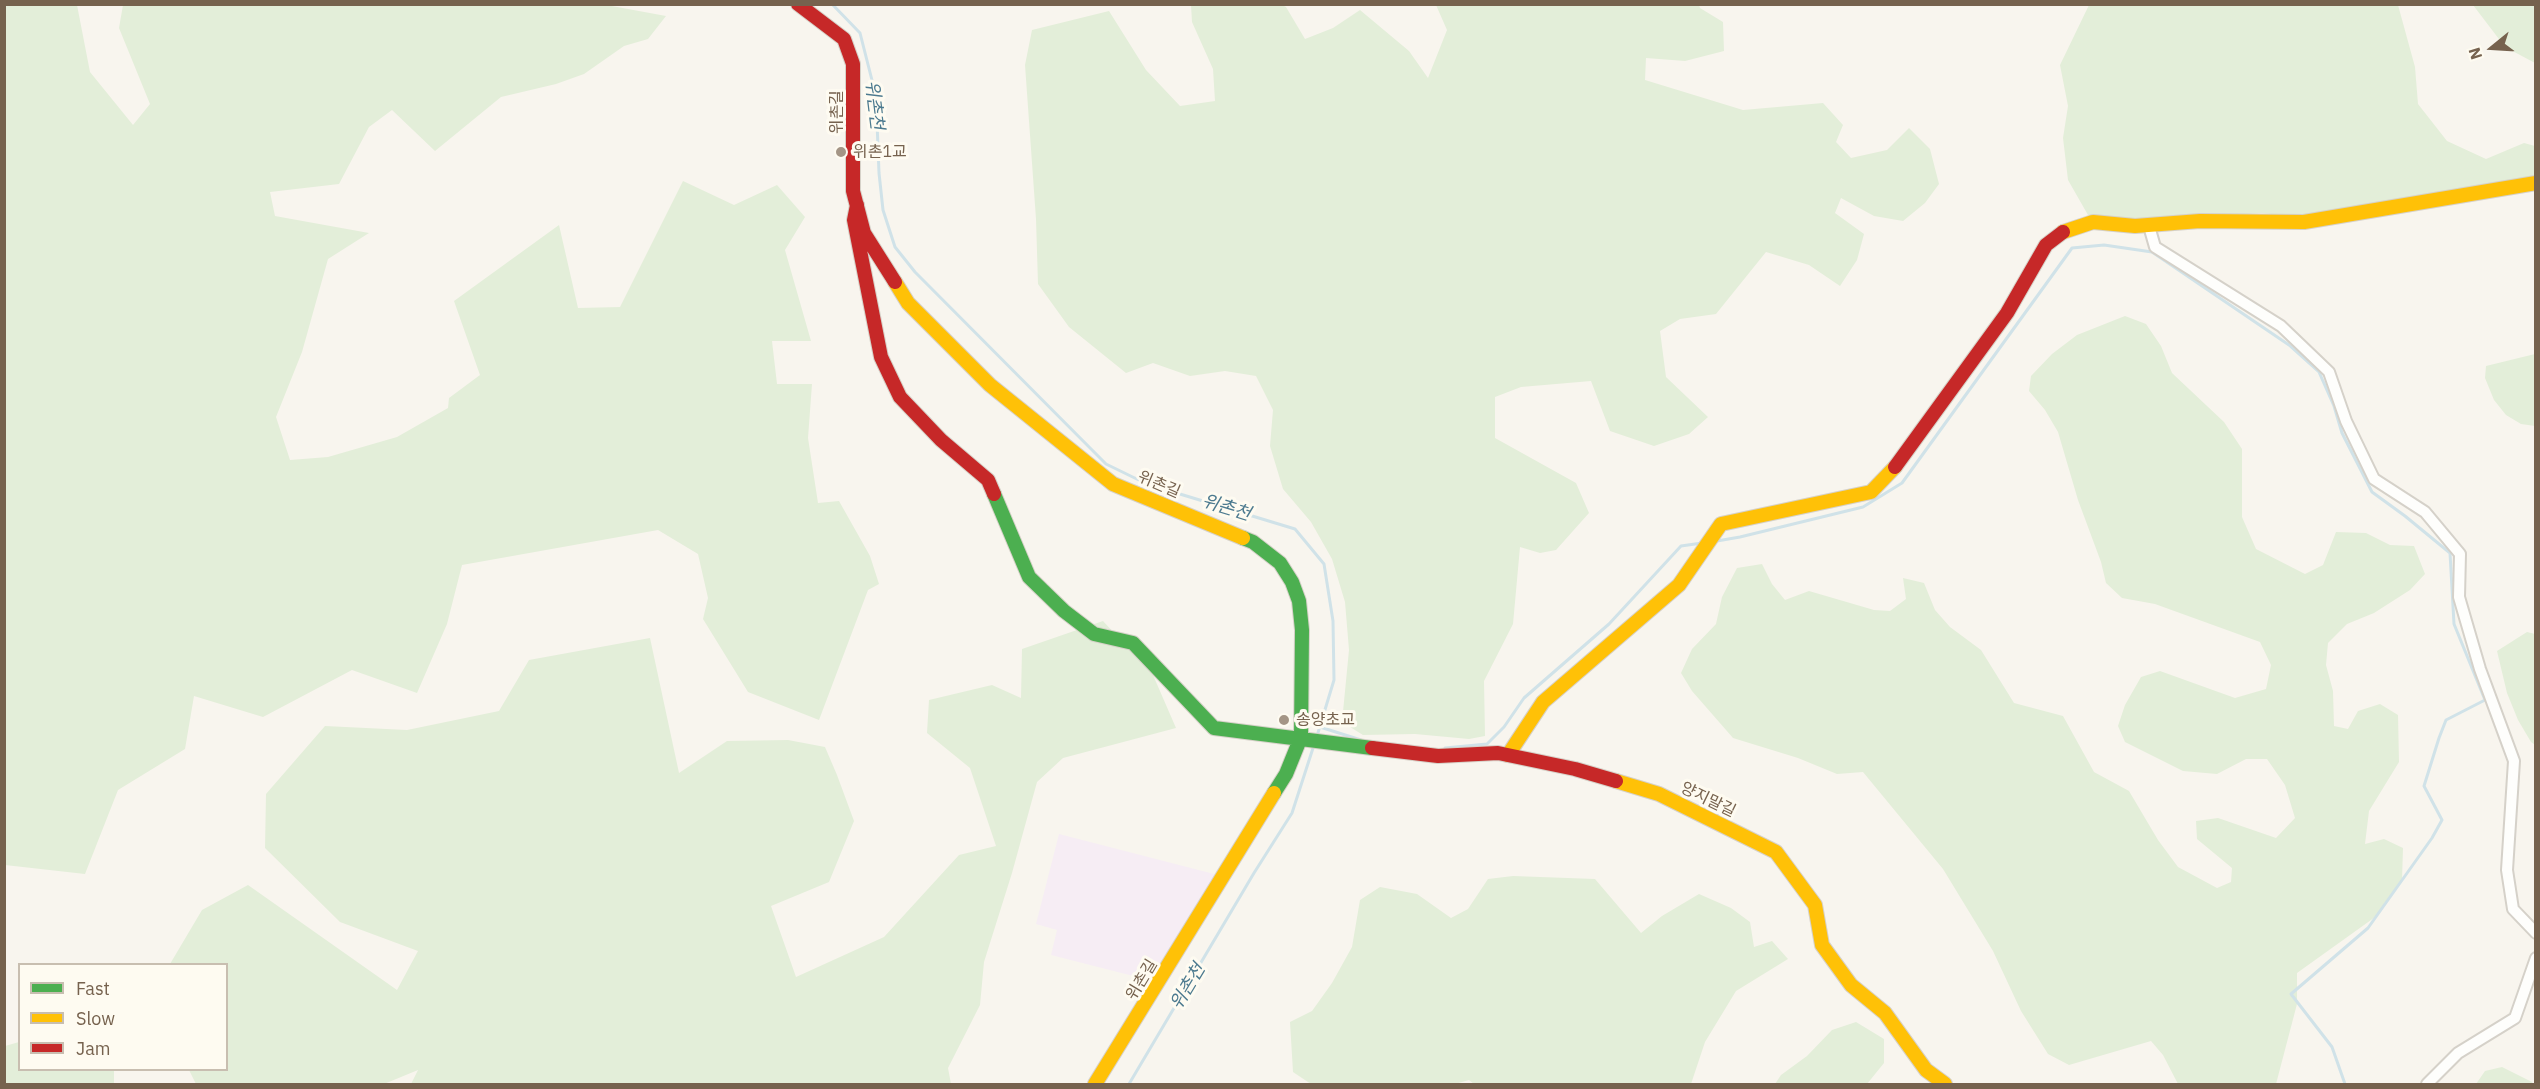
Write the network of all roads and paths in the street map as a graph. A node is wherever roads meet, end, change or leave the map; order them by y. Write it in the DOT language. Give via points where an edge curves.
graph roads {
  1 [pos="798,4"];
  2 [pos="2535,183"];
  3 [pos="857,205"];
  4 [pos="2149,226"];
  5 [pos="1304,738"];
  6 [pos="1508,755"];
  7 [pos="2535,933"];
  8 [pos="2535,958"];
  9 [pos="1095,1084"];
  10 [pos="1945,1084"];
  11 [pos="2427,1084"];
  1 -- 3 [label="street, 위촌길" via="844,39 853,64 853,191"];
  2 -- 4 [label="street" via="2314,221 2200,221"];
  3 -- 5 [label="street, 위촌길" via="864,233 908,303 990,385 1113,484 1253,542 1280,563 1299,601"];
  3 -- 5 [label="street, 양지말길" via="854,220 881,357 890,377 900,397 941,440 988,480 1029,577 1094,634 1132,643 1214,728"];
  4 -- 6 [label="street" via="2080,224 2046,244 2007,313 1892,472 1871,492 1721,524 1678,585 1543,702"];
  4 -- 7 [label="street" via="2155,247 2282,326 2329,372 2346,421 2374,479 2426,512 2460,554 2458,597 2514,761 2507,870 2512,909"];
  5 -- 6 [label="street, 양지말길" via="1438,756"];
  5 -- 9 [label="street, 위촌길" via="1286,774"];
  6 -- 10 [label="street, 양지말길" via="1575,769 1659,794 1776,852 1815,905 1822,945 1851,985 1885,1013 1926,1070"];
  8 -- 11 [label="street" via="2515,1018 2458,1053"];
}
